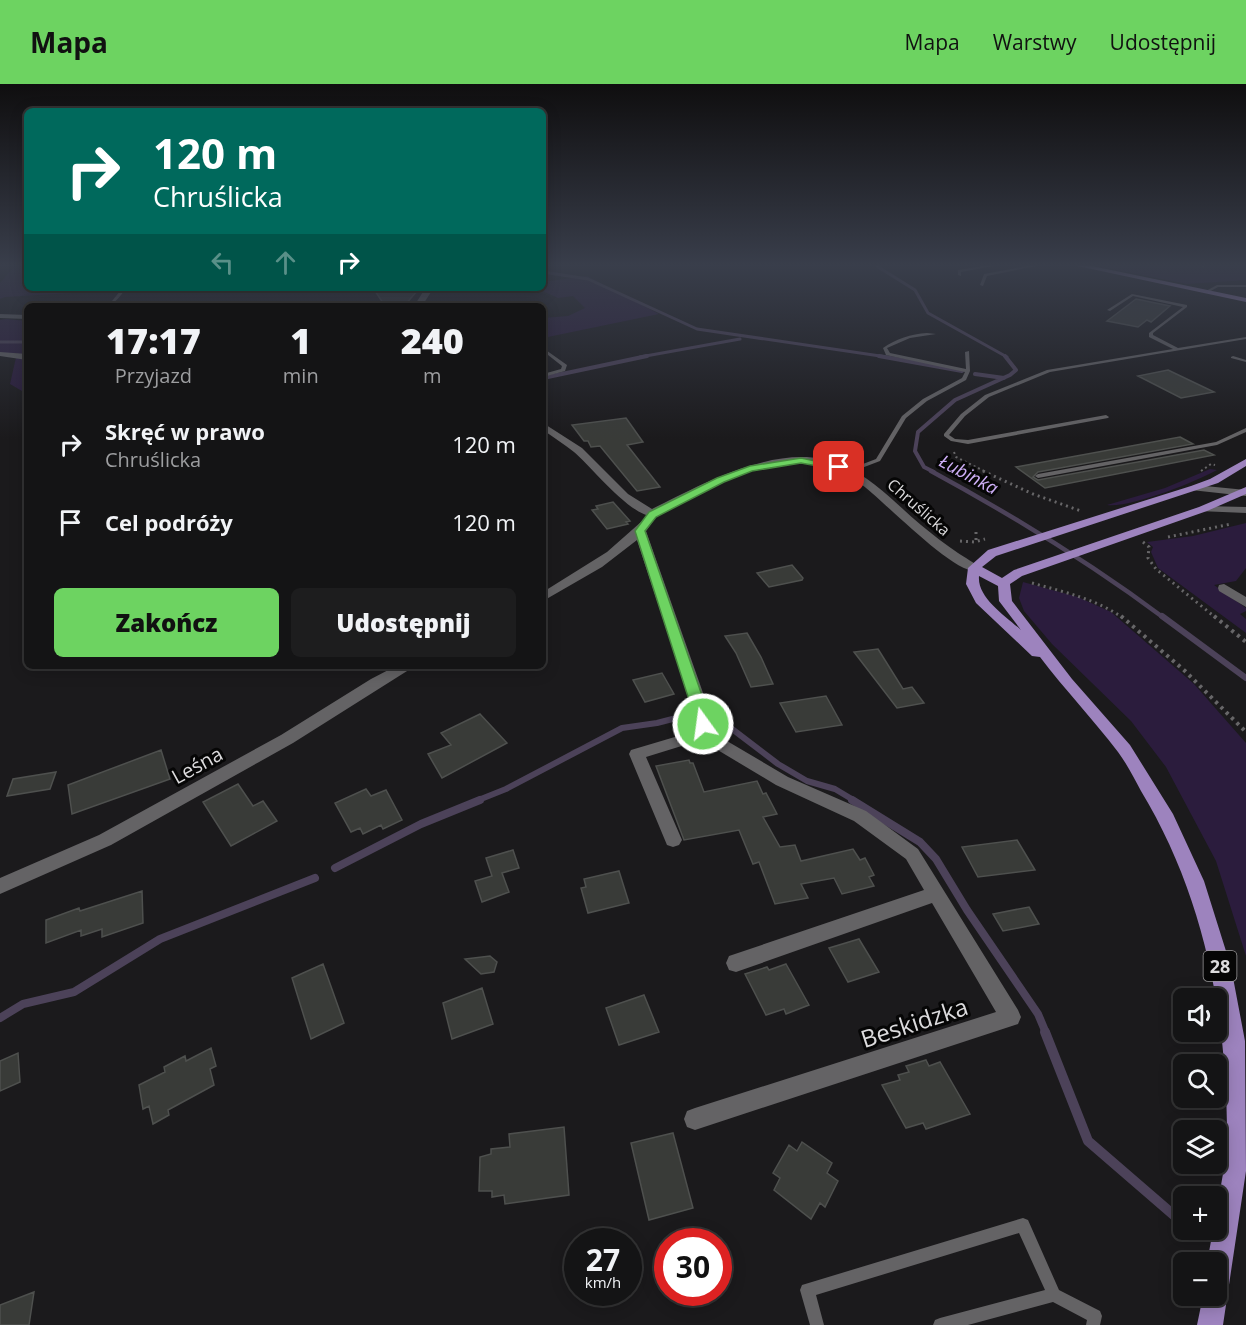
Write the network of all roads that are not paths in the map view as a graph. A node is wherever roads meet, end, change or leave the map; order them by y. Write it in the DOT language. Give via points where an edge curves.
graph roads {
  1 [pos="1164,323"];
  2 [pos="934,334"];
  3 [pos="1246,338"];
  4 [pos="1179,350"];
  5 [pos="546,351"];
  6 [pos="967,352"];
  7 [pos="0,354"];
  8 [pos="24,357"];
  9 [pos="1233,357"];
  10 [pos="1246,361"];
  11 [pos="968,371"];
  12 [pos="546,375"];
  13 [pos="1106,417"];
  14 [pos="546,428"];
  15 [pos="1246,430"];
  16 [pos="1246,462"];
  17 [pos="857,468"];
  18 [pos="1231,472"];
  19 [pos="1038,476"];
  20 [pos="1195,488"];
  21 [pos="1245,492"];
  22 [pos="1203,509"];
  23 [pos="1246,510"];
  24 [pos="652,514"];
  25 [pos="640,531"];
  26 [pos="974,567"];
  27 [pos="1011,578"];
  28 [pos="1224,588"];
  29 [pos="546,595"];
  30 [pos="1246,603"];
  31 [pos="402,669"];
  32 [pos="1067,682"];
  33 [pos="703,729"];
  34 [pos="673,840"];
  35 [pos="0,886"];
  36 [pos="936,894"];
  37 [pos="736,963"];
  38 [pos="695,1119"];
  39 [pos="1222,1252"];
  40 [pos="1054,1295"];
  41 [pos="1214,1306"];
  42 [pos="817,1325"];
  43 [pos="940,1325"];
  44 [pos="1093,1325"];
  45 [pos="1210,1325"];
  1 -- 4 [label="lane" via="1151,336"];
  2 -- 11 [label="lane" via="906,337 885,348 888,354 900,358"];
  3 -- 4 [label="lane"];
  4 -- 13 [label="lane" via="1048,371 987,396 946,435 968,442"];
  5 -- 12 [label="lane" via="566,366"];
  6 -- 11 [label="lane"];
  7 -- 8 [label="street"];
  9 -- 10 [label="lane"];
  11 -- 17 [label="lane" via="964,379 925,400 904,417 878,460"];
  14 -- 24 [label="street" via="578,450 624,496"];
  15 -- 19 [label="lane" via="1217,443"];
  16 -- 18 [label="main road"];
  18 -- 20 [label="main road"];
  18 -- 21 [label="street"];
  20 -- 21 [label="street"];
  20 -- 26 [label="main road" via="992,553"];
  21 -- 22 [label="main road"];
  22 -- 23 [label="street"];
  22 -- 27 [label="main road"];
  24 -- 25 [label="street"];
  24 -- 26 [label="street, Chruślicka" via="750,469 789,461 816,462 855,474 934,543"];
  25 -- 29 [label="street" via="603,560"];
  25 -- 33 [label="street" via="700,707"];
  26 -- 27 [label="main road"];
  26 -- 32 [label="main road, 28" via="972,584 981,600"];
  27 -- 32 [label="main road, 28" via="1006,601"];
  28 -- 30 [label="street"];
  31 -- 35 [label="street, Leśna" via="376,681 287,739 105,840"];
  32 -- 39 [label="main road, 28" via="1124,748 1167,819 1195,881 1221,967 1234,1041 1239,1138"];
  33 -- 34 [label="street" via="637,754"];
  33 -- 36 [label="street, Beskidzka" via="782,781 860,816 912,854"];
  36 -- 37 [label="street"];
  36 -- 38 [label="street, Beskidzka" via="1011,1017"];
  40 -- 42 [label="lane" via="1023,1225 807,1290"];
  40 -- 43 [label="lane"];
  40 -- 44 [label="lane" via="1095,1316"];
  41 -- 45 [label="main road"];
}
